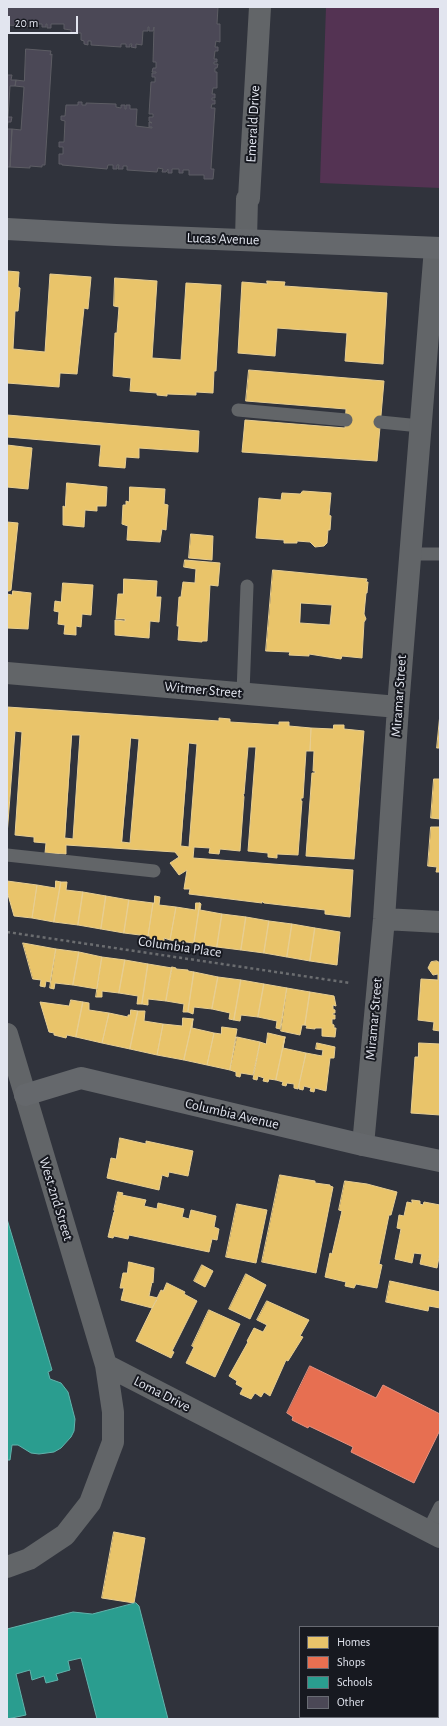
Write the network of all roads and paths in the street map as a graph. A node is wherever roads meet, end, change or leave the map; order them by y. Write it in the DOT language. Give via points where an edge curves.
graph roads {
  1 [pos="260,7"];
  2 [pos="7,229"];
  3 [pos="246,240"];
  4 [pos="438,248"];
  5 [pos="238,410"];
  6 [pos="346,420"];
  7 [pos="380,422"];
  8 [pos="420,426"];
  9 [pos="410,554"];
  10 [pos="440,554"];
  11 [pos="247,586"];
  12 [pos="7,673"];
  13 [pos="243,693"];
  14 [pos="398,707"];
  15 [pos="7,855"];
  16 [pos="154,871"];
  17 [pos="384,919"];
  18 [pos="440,922"];
  19 [pos="7,932"];
  20 [pos="350,982"];
  21 [pos="7,1034"];
  22 [pos="25,1095"];
  23 [pos="363,1145"];
  24 [pos="440,1161"];
  25 [pos="106,1365"];
  26 [pos="440,1507"];
  27 [pos="434,1534"];
  28 [pos="7,1567"];
  1 -- 3 [label="street, Emerald Drive"];
  2 -- 3 [label="street, Lucas Avenue"];
  3 -- 4 [label="street, Lucas Avenue"];
  4 -- 8 [label="street, Miramar Street"];
  5 -- 6 [label="lane"];
  7 -- 8 [label="lane"];
  8 -- 9 [label="street, Miramar Street"];
  9 -- 10 [label="lane"];
  9 -- 14 [label="street, Miramar Street"];
  11 -- 13 [label="lane"];
  12 -- 13 [label="street, Witmer Street"];
  13 -- 14 [label="street, Witmer Street"];
  14 -- 17 [label="street, Miramar Street"];
  15 -- 16 [label="lane"];
  17 -- 18 [label="street"];
  17 -- 23 [label="street, Miramar Street"];
  19 -- 20 [label="path, Columbia Place"];
  21 -- 22 [label="street, West 2nd Street"];
  22 -- 23 [label="street, Columbia Avenue" via="81,1078"];
  22 -- 25 [label="street, West 2nd Street"];
  23 -- 24 [label="street, Columbia Avenue"];
  25 -- 27 [label="street, Loma Drive"];
  25 -- 28 [label="street" via="113,1412 113,1442 90,1503 64,1535 29,1559"];
  26 -- 27 [label="lane"];
}
